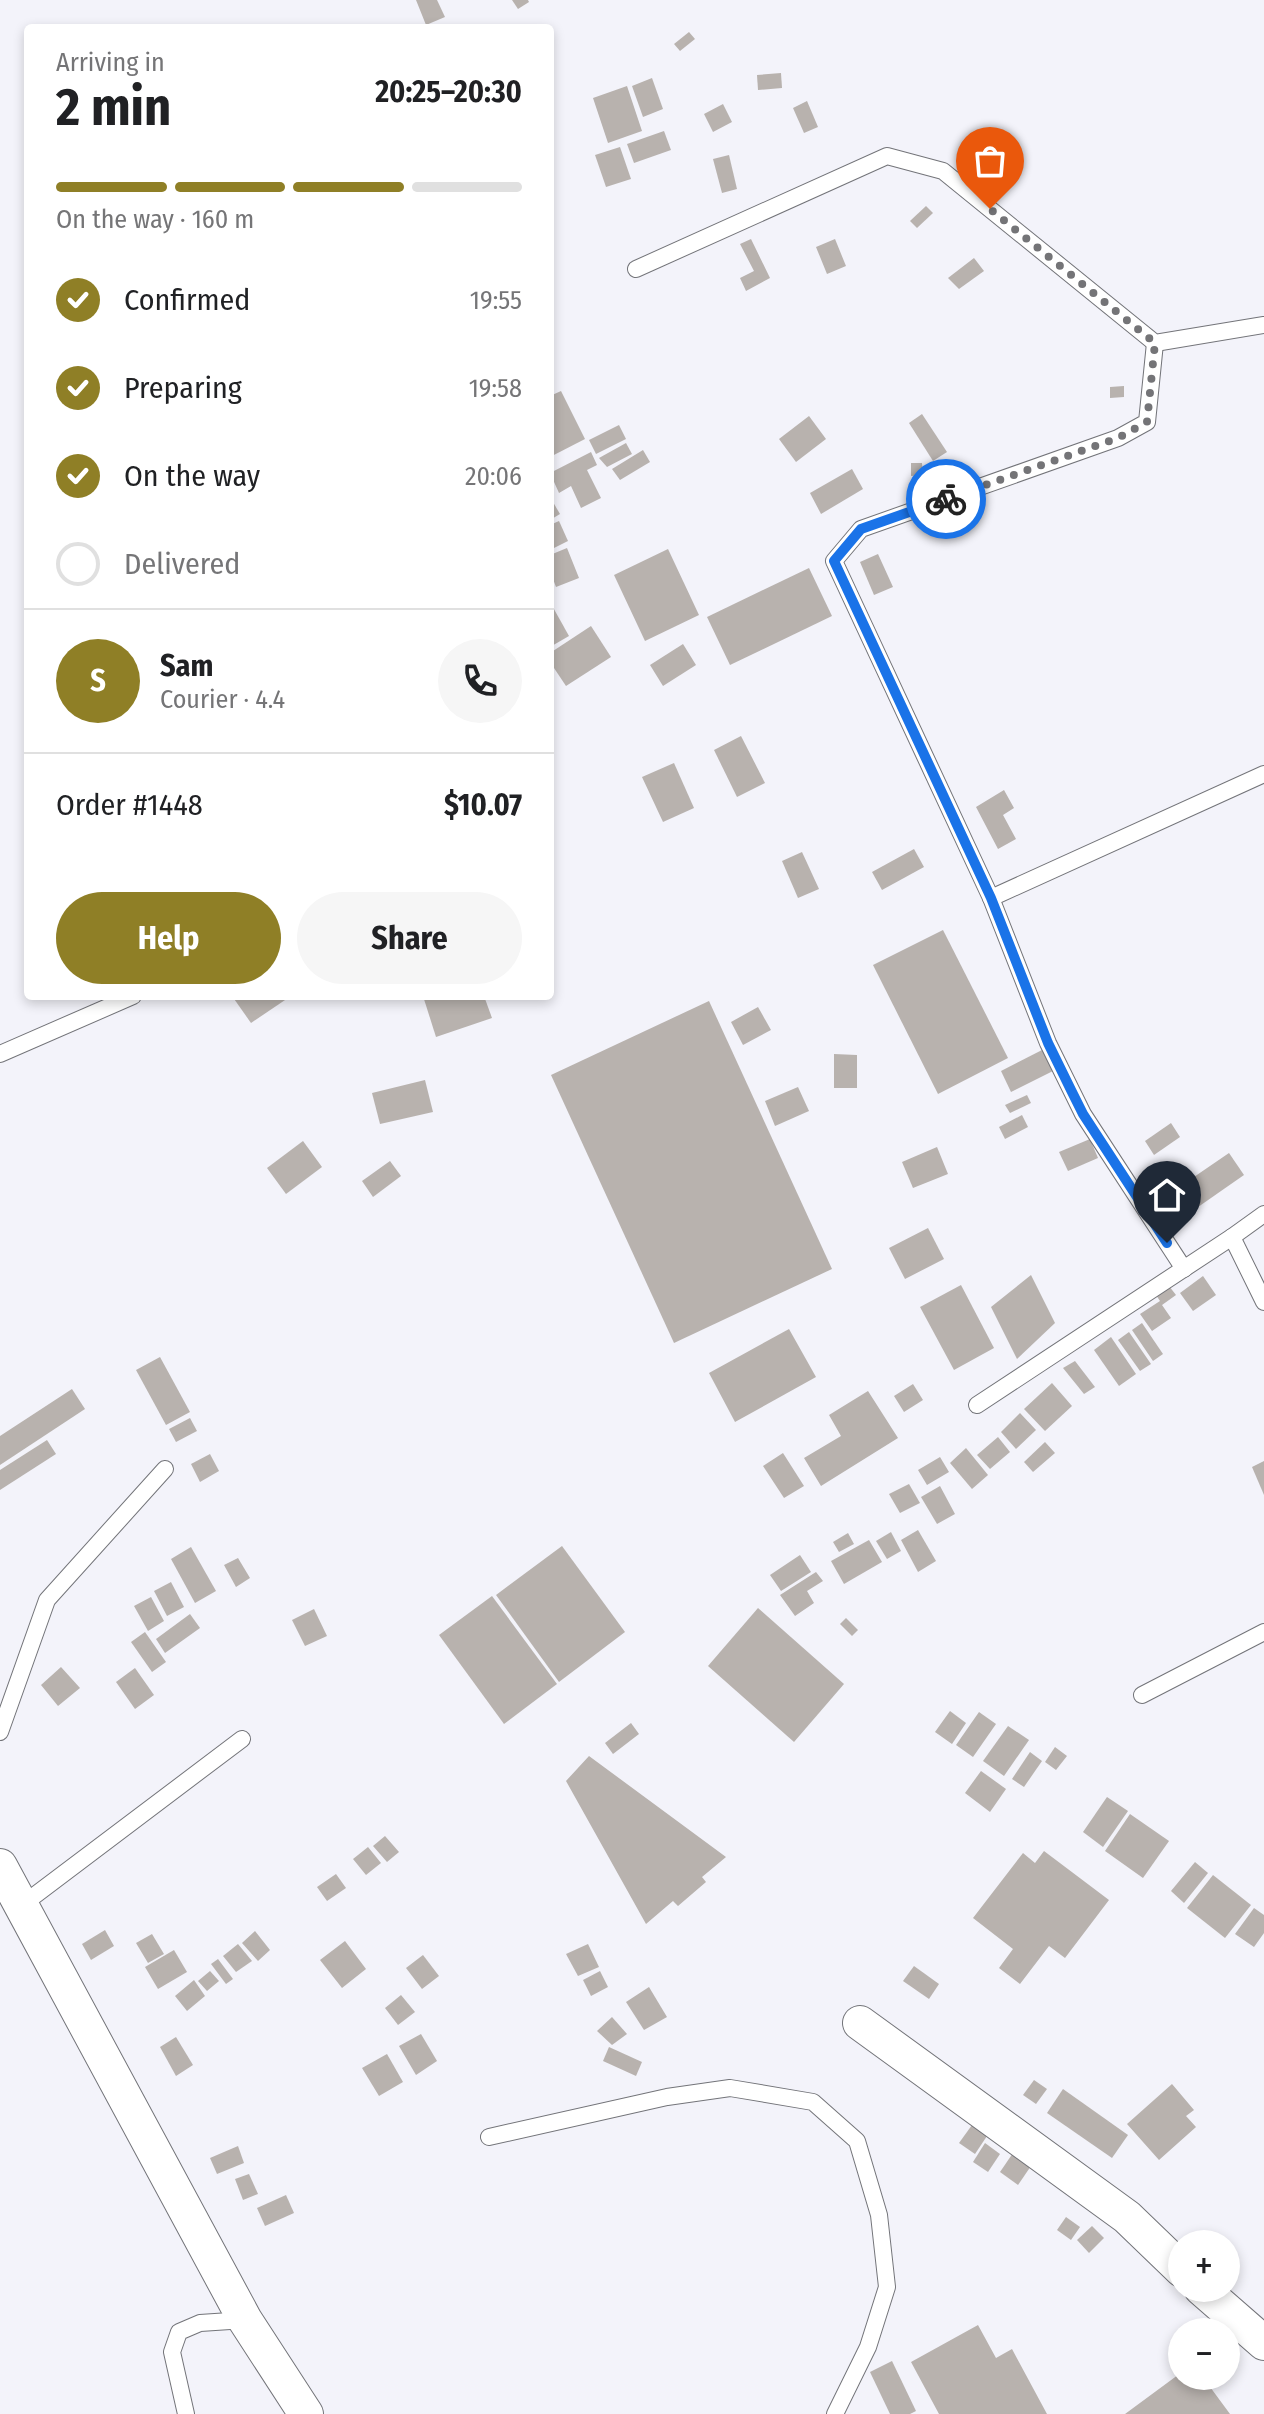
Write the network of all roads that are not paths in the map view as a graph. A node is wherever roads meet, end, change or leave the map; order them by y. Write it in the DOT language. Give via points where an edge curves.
graph roads {
  1 [pos="636,269"];
  2 [pos="1264,325"];
  3 [pos="1155,343"];
  4 [pos="1264,774"];
  5 [pos="991,898"];
  6 [pos="124,1000"];
  7 [pos="0,1054"];
  8 [pos="1264,1214"];
  9 [pos="1232,1237"];
  10 [pos="1184,1269"];
  11 [pos="1264,1302"];
  12 [pos="977,1405"];
  13 [pos="165,1469"];
  14 [pos="1264,1632"];
  15 [pos="1142,1695"];
  16 [pos="0,1732"];
  17 [pos="242,1739"];
  18 [pos="0,1866"];
  19 [pos="22,1905"];
  20 [pos="860,2023"];
  21 [pos="489,2137"];
  22 [pos="1168,2257"];
  23 [pos="1217,2302"];
  24 [pos="245,2320"];
  25 [pos="1264,2343"];
  26 [pos="186,2414"];
  27 [pos="306,2414"];
  28 [pos="835,2414"];
  1 -- 3 [label="lane" via="887,156 943,171"];
  2 -- 3 [label="lane"];
  3 -- 5 [label="lane" via="1147,422 1118,438 861,529 834,561"];
  4 -- 5 [label="lane"];
  5 -- 10 [label="lane" via="1048,1043 1083,1114"];
  6 -- 7 [label="lane"];
  8 -- 9 [label="lane"];
  9 -- 10 [label="lane"];
  9 -- 11 [label="lane"];
  10 -- 12 [label="lane"];
  13 -- 16 [label="lane" via="47,1600"];
  14 -- 15 [label="lane"];
  17 -- 19 [label="lane"];
  18 -- 19 [label="street"];
  19 -- 24 [label="street"];
  20 -- 22 [label="street" via="1127,2217"];
  21 -- 28 [label="lane" via="730,2088 813,2102 857,2141 879,2215 887,2287 868,2347"];
  23 -- 25 [label="street"];
  24 -- 26 [label="lane" via="200,2323 179,2332 172,2352"];
  24 -- 27 [label="street"];
}
